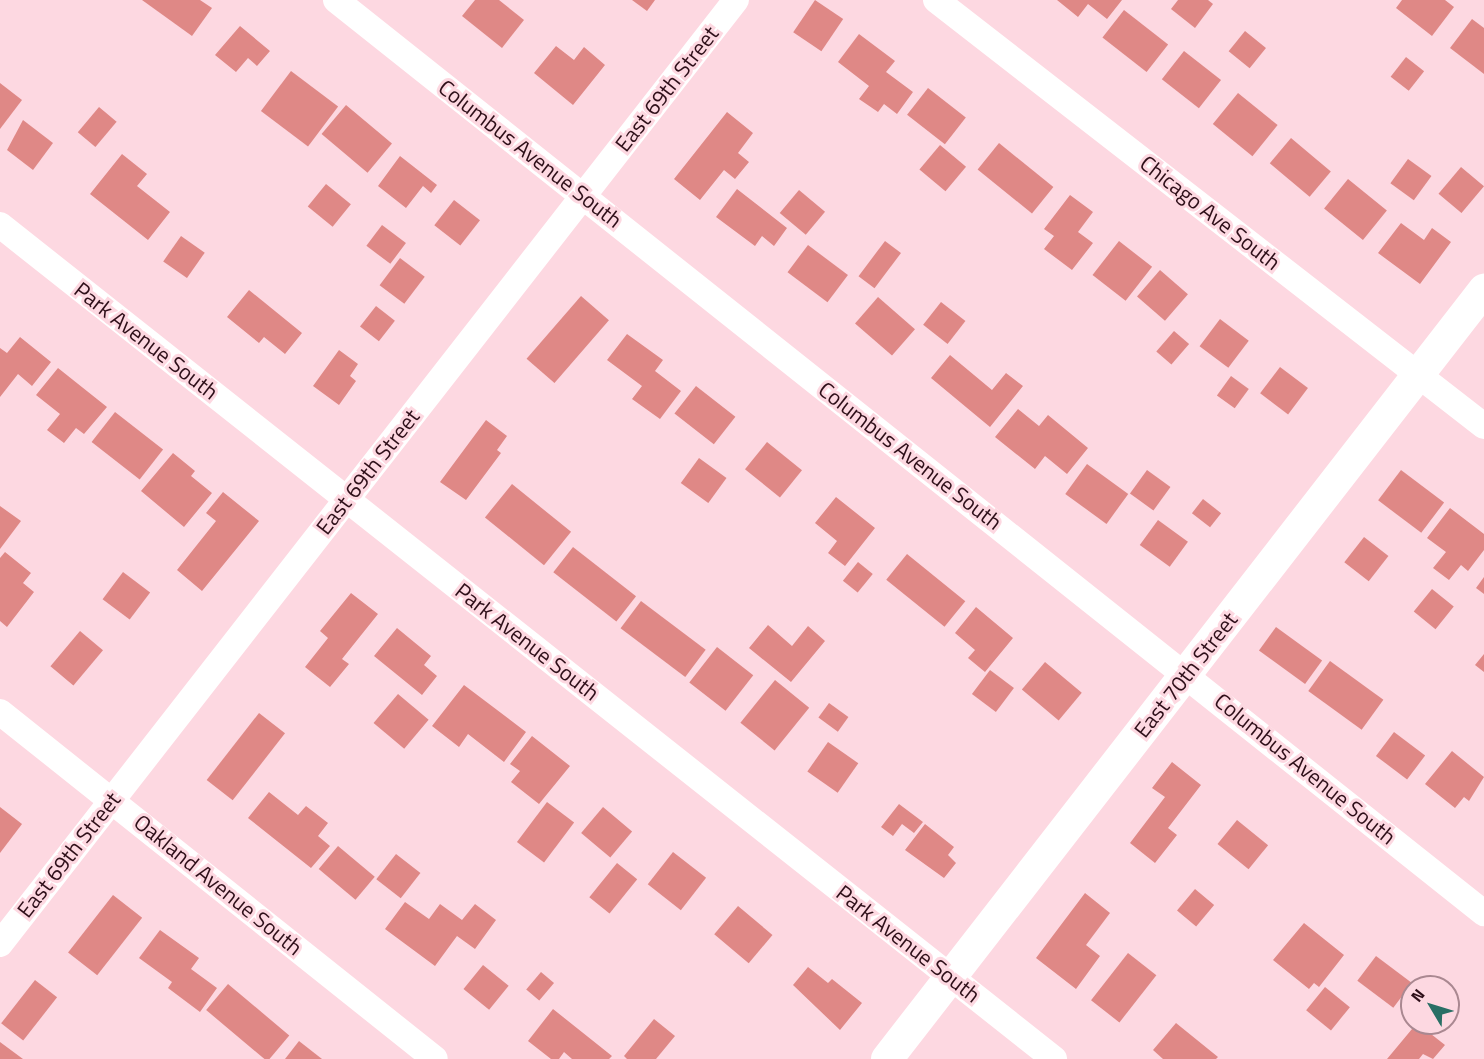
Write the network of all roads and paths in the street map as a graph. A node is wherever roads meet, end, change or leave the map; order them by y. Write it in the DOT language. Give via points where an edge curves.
graph roads {
  1 [pos="336,0"];
  2 [pos="736,0"];
  3 [pos="936,0"];
  4 [pos="583,196"];
  5 [pos="0,225"];
  6 [pos="1484,290"];
  7 [pos="1418,374"];
  8 [pos="1484,426"];
  9 [pos="346,500"];
  10 [pos="1187,675"];
  11 [pos="0,712"];
  12 [pos="112,800"];
  13 [pos="1484,913"];
  14 [pos="0,944"];
  15 [pos="950,978"];
  16 [pos="435,1059"];
  17 [pos="887,1059"];
  18 [pos="1054,1059"];
  1 -- 4 [label="street, Columbus Avenue South"];
  2 -- 4 [label="street, East 69th Street"];
  3 -- 7 [label="street, Chicago Ave South"];
  4 -- 9 [label="street, East 69th Street"];
  4 -- 10 [label="street, Columbus Avenue South"];
  5 -- 9 [label="street, Park Avenue South"];
  6 -- 7 [label="street, East 70th Street"];
  7 -- 8 [label="street, Chicago Ave South"];
  7 -- 10 [label="street, East 70th Street"];
  9 -- 12 [label="street, East 69th Street"];
  9 -- 15 [label="street, Park Avenue South"];
  10 -- 13 [label="street, Columbus Avenue South"];
  10 -- 15 [label="street, East 70th Street"];
  11 -- 12 [label="street, Oakland Avenue South"];
  12 -- 14 [label="street, East 69th Street"];
  12 -- 16 [label="street, Oakland Avenue South"];
  15 -- 17 [label="street, East 70th Street"];
  15 -- 18 [label="street, Park Avenue South"];
}
